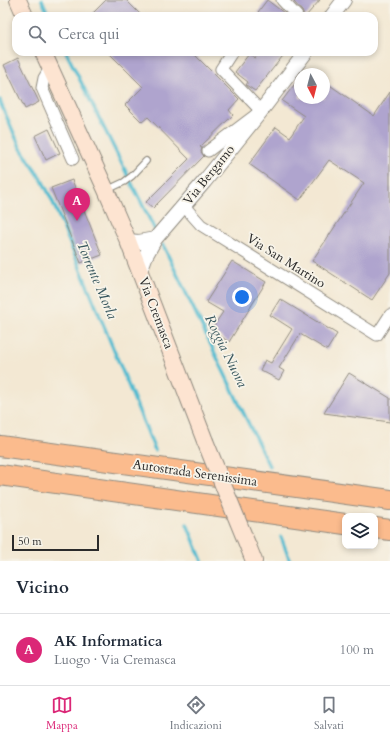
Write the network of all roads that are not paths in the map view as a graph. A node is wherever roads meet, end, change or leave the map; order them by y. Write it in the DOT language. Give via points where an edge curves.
graph roads {
  1 [pos="18,0"];
  2 [pos="282,0"];
  3 [pos="344,0"];
  4 [pos="23,12"];
  5 [pos="293,12"];
  6 [pos="335,12"];
  7 [pos="45,56"];
  8 [pos="229,56"];
  9 [pos="303,56"];
  10 [pos="50,68"];
  11 [pos="261,111"];
  12 [pos="208,151"];
  13 [pos="73,159"];
  14 [pos="146,161"];
  15 [pos="106,190"];
  16 [pos="184,206"];
  17 [pos="155,239"];
  18 [pos="128,241"];
  19 [pos="140,271"];
  20 [pos="390,315"];
  21 [pos="0,446"];
  22 [pos="0,475"];
  23 [pos="390,500"];
  24 [pos="342,524"];
  25 [pos="378,528"];
  26 [pos="390,530"];
  27 [pos="254,561"];
  1 -- 4 [label="main road"];
  2 -- 5 [label="street"];
  3 -- 6 [label="street"];
  7 -- 10 [label="main road, Via Cremasca"];
  8 -- 11 [label="street" via="221,69"];
  9 -- 11 [label="street, Via Bergamo"];
  10 -- 13 [label="street" via="42,88"];
  10 -- 15 [label="main road, Via Cremasca"];
  11 -- 12 [label="street, Via Bergamo"];
  11 -- 16 [label="street, Via Bergamo"];
  14 -- 15 [label="lane" via="124,182"];
  15 -- 18 [label="main road, Via Cremasca"];
  16 -- 17 [label="street, Via Bergamo"];
  16 -- 20 [label="street, Via San Martino" via="201,225 377,335"];
  17 -- 18 [label="street"];
  17 -- 19 [label="street, Via Bergamo"];
  18 -- 19 [label="main road, Via Cremasca"];
  19 -- 27 [label="main road, Via Cremasca, bridge"];
  21 -- 23 [label="highway, Autostrada Serenissima"];
  22 -- 24 [label="highway"];
  25 -- 26 [label="highway"];
}
